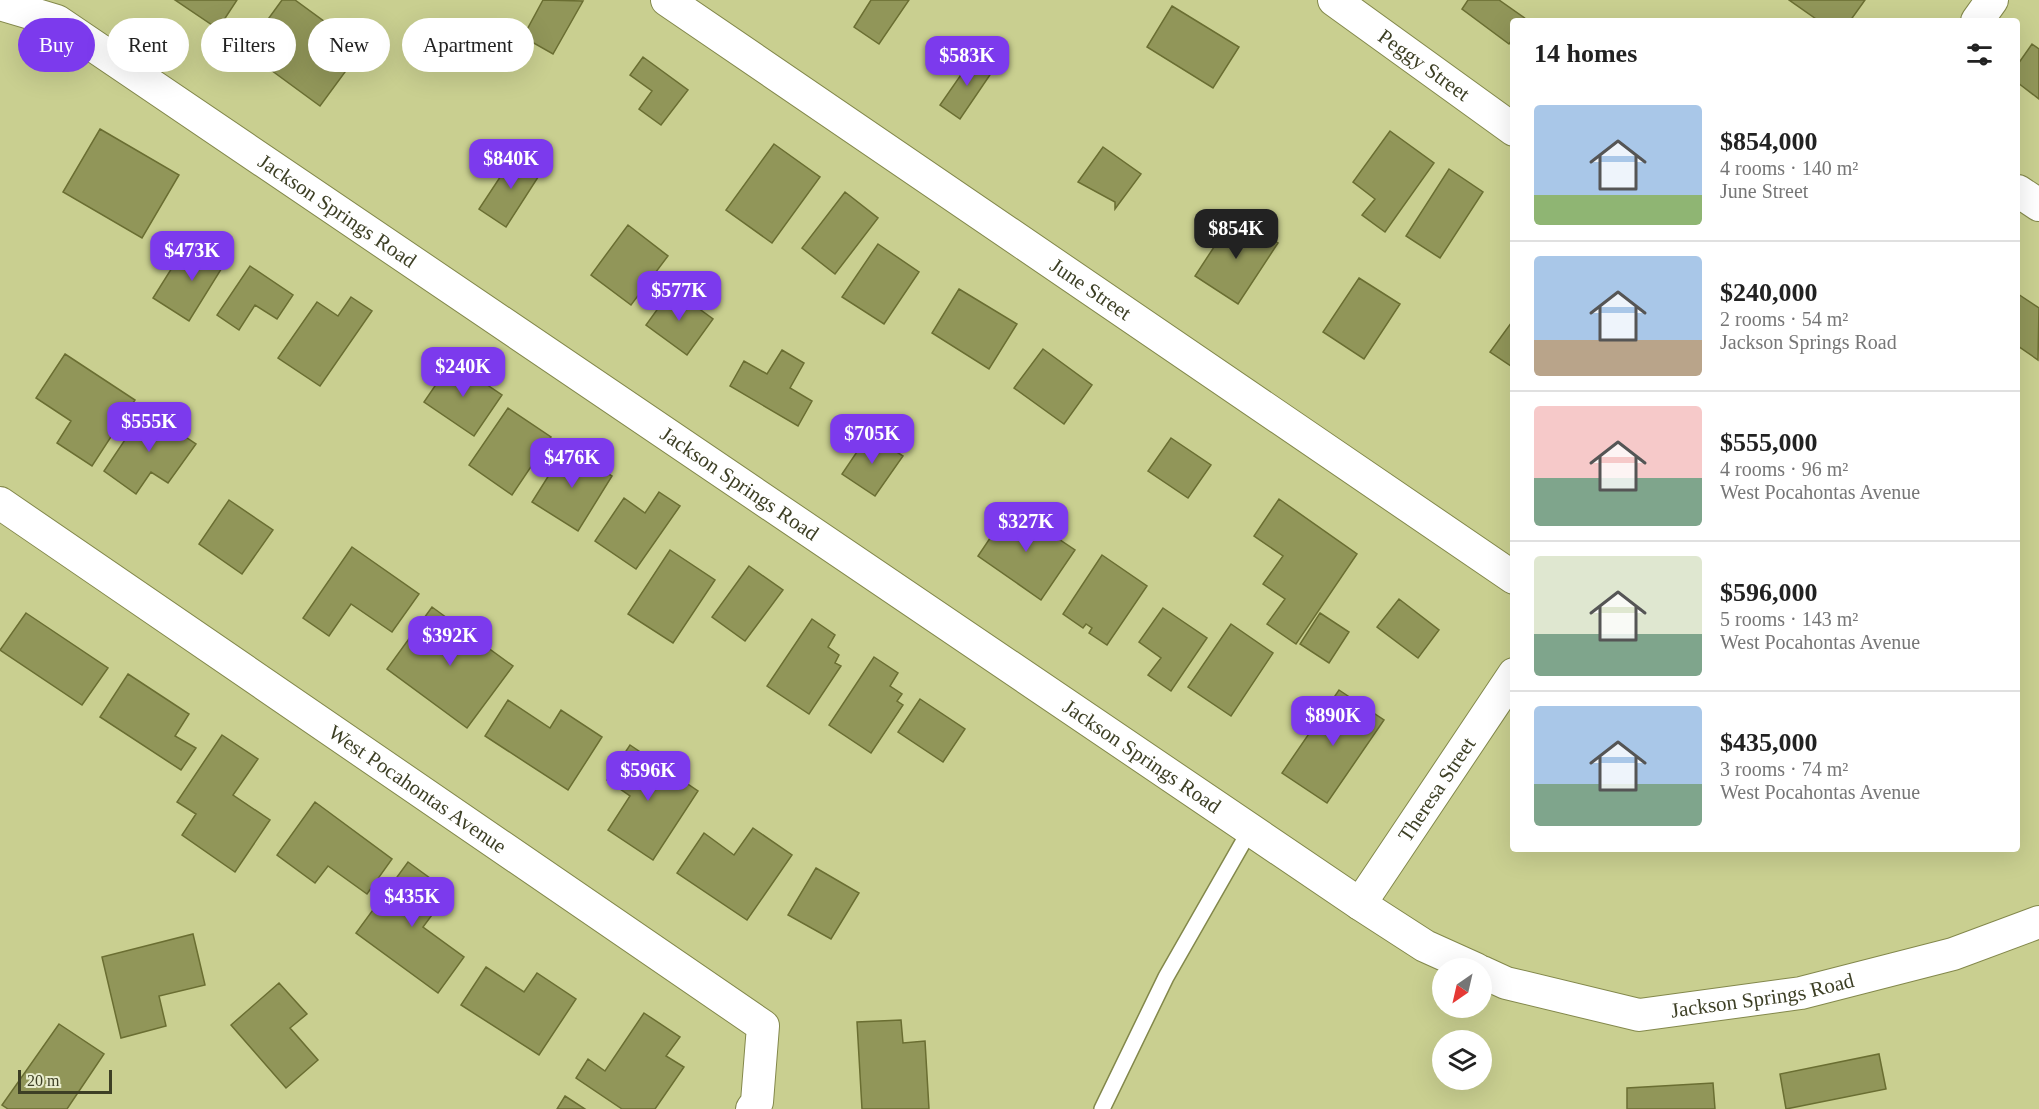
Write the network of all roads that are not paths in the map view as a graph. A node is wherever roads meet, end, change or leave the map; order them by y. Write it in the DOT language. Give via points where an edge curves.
graph roads {
  1 [pos="667,0"];
  2 [pos="1334,0"];
  3 [pos="1992,0"];
  4 [pos="0,4"];
  5 [pos="64,10"];
  6 [pos="1979,18"];
  7 [pos="1510,127"];
  8 [pos="2020,192"];
  9 [pos="2039,206"];
  10 [pos="0,503"];
  11 [pos="1510,575"];
  12 [pos="1510,680"];
  13 [pos="1250,830"];
  14 [pos="1360,904"];
  15 [pos="2039,922"];
  16 [pos="1452,958"];
  17 [pos="1492,977"];
  18 [pos="752,1109"];
  19 [pos="1102,1109"];
  1 -- 11 [label="street, June Street"];
  2 -- 7 [label="street, Peggy Street"];
  3 -- 6 [label="street"];
  4 -- 5 [label="street, Jackson Springs Road"];
  5 -- 13 [label="street, Jackson Springs Road"];
  8 -- 9 [label="street"];
  10 -- 18 [label="street, West Pocahontas Avenue" via="764,1026 757,1102"];
  12 -- 14 [label="street, Theresa Street"];
  13 -- 14 [label="street, Jackson Springs Road"];
  13 -- 19 [label="lane" via="1166,977"];
  14 -- 16 [label="street, Jackson Springs Road" via="1425,946"];
  15 -- 17 [label="street, Jackson Springs Road" via="1953,954 1801,993 1639,1015"];
}
